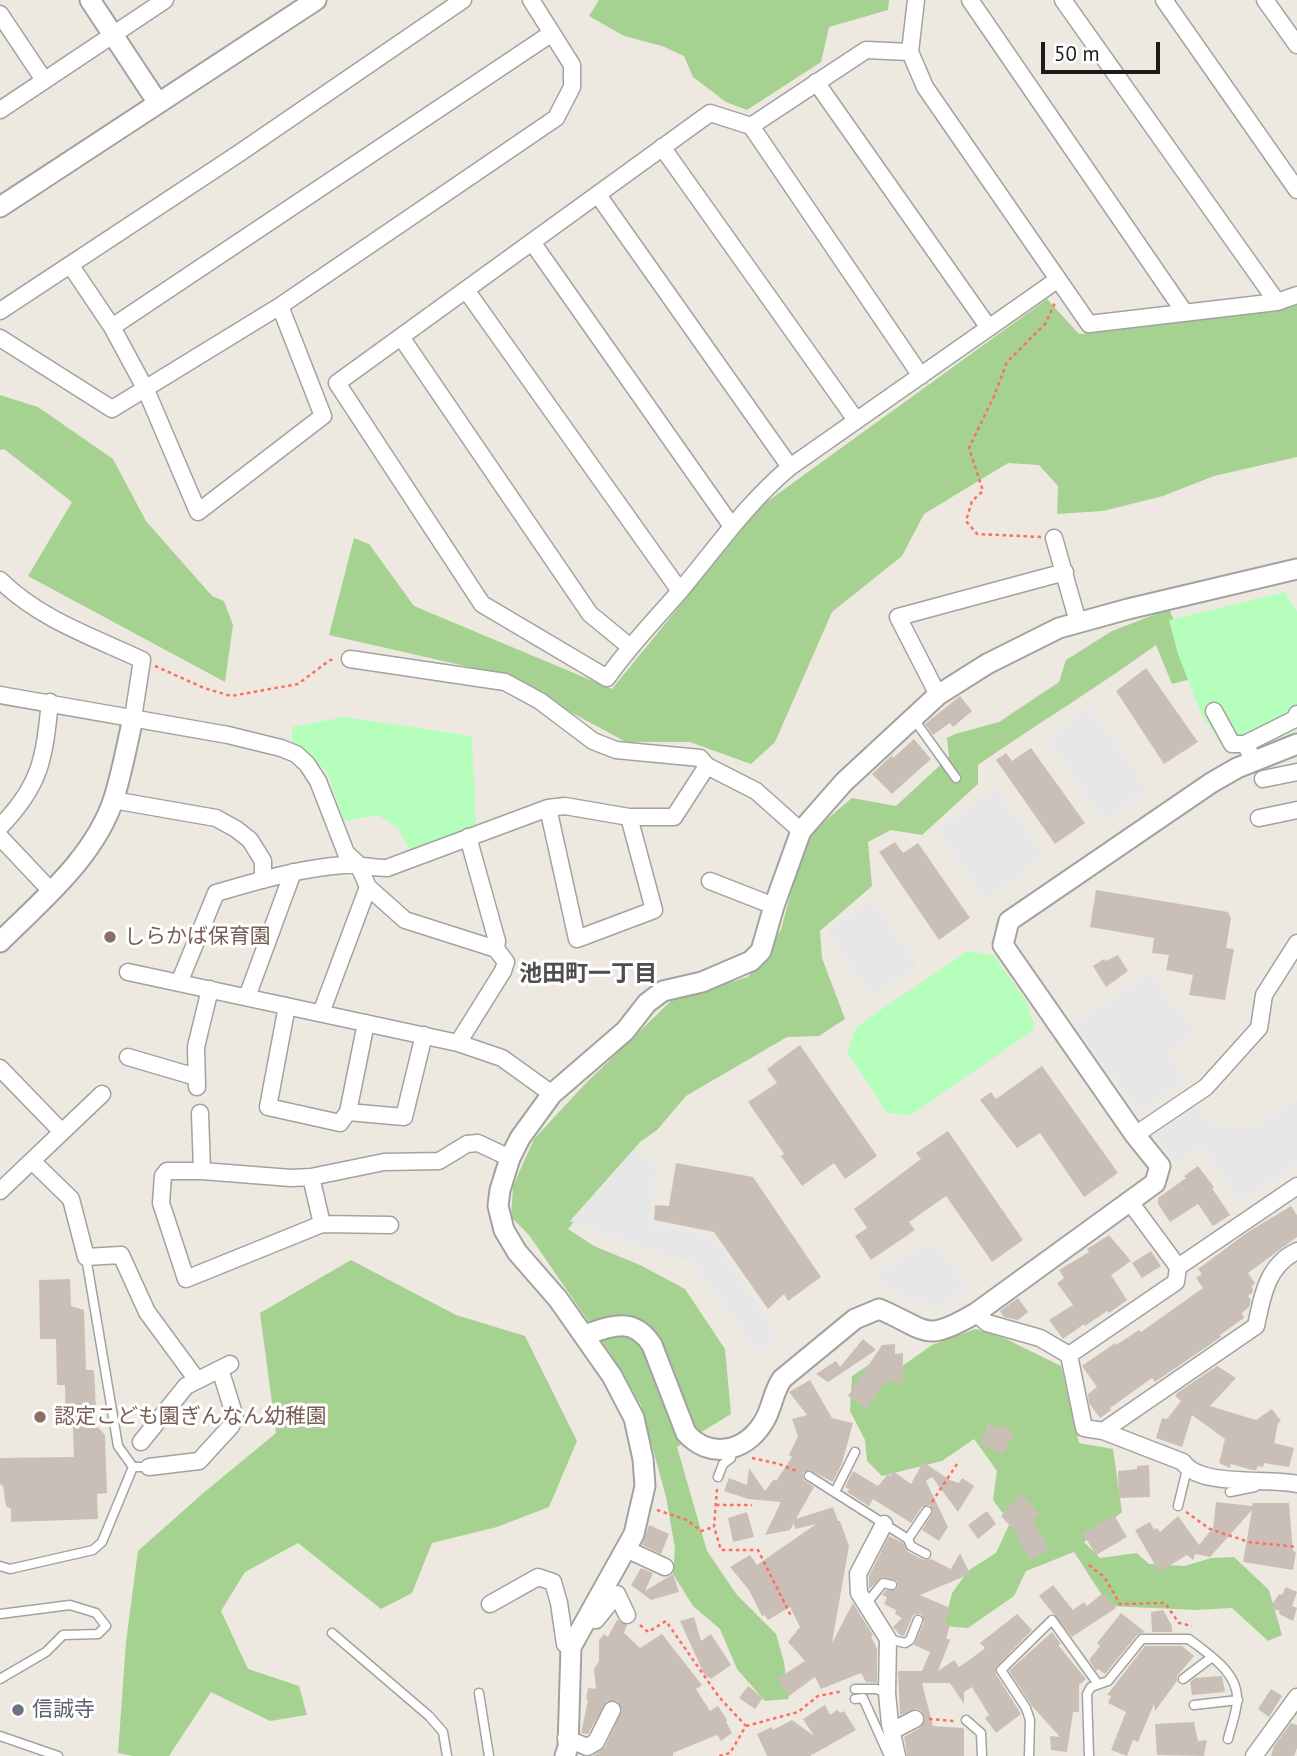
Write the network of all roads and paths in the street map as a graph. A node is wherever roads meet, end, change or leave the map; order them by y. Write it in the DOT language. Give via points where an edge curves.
graph roads {
  1 [pos="90,0"];
  2 [pos="165,0"];
  3 [pos="316,0"];
  4 [pos="463,0"];
  5 [pos="531,0"];
  6 [pos="916,0"];
  7 [pos="970,0"];
  8 [pos="1063,0"];
  9 [pos="1164,0"];
  10 [pos="1265,0"];
  11 [pos="0,14"];
  12 [pos="552,33"];
  13 [pos="113,35"];
  14 [pos="1297,45"];
  15 [pos="910,52"];
  16 [pos="44,80"];
  17 [pos="816,82"];
  18 [pos="158,103"];
  19 [pos="0,110"];
  20 [pos="751,126"];
  21 [pos="663,148"];
  22 [pos="1297,190"];
  23 [pos="598,195"];
  24 [pos="0,207"];
  25 [pos="532,242"];
  26 [pos="71,266"];
  27 [pos="1060,283"];
  28 [pos="466,290"];
  29 [pos="1297,295"];
  30 [pos="1277,302"];
  31 [pos="280,306"];
  32 [pos="0,311"];
  33 [pos="1185,313"];
  34 [pos="112,327"];
  35 [pos="989,328"];
  36 [pos="401,337"];
  37 [pos="0,338"];
  38 [pos="920,376"];
  39 [pos="146,390"];
  40 [pos="856,420"];
  41 [pos="790,467"];
  42 [pos="731,525"];
  43 [pos="1054,538"];
  44 [pos="1065,572"];
  45 [pos="1296,572"];
  46 [pos="0,580"];
  47 [pos="680,591"];
  48 [pos="1078,622"];
  49 [pos="629,646"];
  50 [pos="350,659"];
  51 [pos="142,660"];
  52 [pos="0,695"];
  53 [pos="938,695"];
  54 [pos="50,702"];
  55 [pos="1213,711"];
  56 [pos="1297,714"];
  57 [pos="133,718"];
  58 [pos="913,718"];
  59 [pos="1245,744"];
  60 [pos="1297,744"];
  61 [pos="1254,761"];
  62 [pos="707,766"];
  63 [pos="1297,772"];
  64 [pos="956,778"];
  65 [pos="1263,779"];
  66 [pos="113,800"];
  67 [pos="548,808"];
  68 [pos="1297,810"];
  69 [pos="629,817"];
  70 [pos="1259,818"];
  71 [pos="0,827"];
  72 [pos="802,831"];
  73 [pos="0,837"];
  74 [pos="468,837"];
  75 [pos="358,864"];
  76 [pos="293,872"];
  77 [pos="263,880"];
  78 [pos="710,881"];
  79 [pos="368,887"];
  80 [pos="51,891"];
  81 [pos="774,906"];
  82 [pos="0,942"];
  83 [pos="1297,943"];
  84 [pos="496,949"];
  85 [pos="128,972"];
  86 [pos="179,983"];
  87 [pos="210,989"];
  88 [pos="247,998"];
  89 [pos="287,1006"];
  90 [pos="320,1013"];
  91 [pos="366,1023"];
  92 [pos="424,1035"];
  93 [pos="458,1043"];
  94 [pos="128,1056"];
  95 [pos="0,1068"];
  96 [pos="102,1094"];
  97 [pos="552,1094"];
  98 [pos="348,1112"];
  99 [pos="200,1113"];
  100 [pos="62,1132"];
  101 [pos="1135,1135"];
  102 [pos="510,1158"];
  103 [pos="32,1161"];
  104 [pos="202,1171"];
  105 [pos="311,1177"];
  106 [pos="3,1183"];
  107 [pos="1297,1186"];
  108 [pos="1130,1202"];
  109 [pos="322,1224"];
  110 [pos="390,1225"];
  111 [pos="1297,1251"];
  112 [pos="86,1257"];
  113 [pos="1178,1267"];
  114 [pos="976,1313"];
  115 [pos="585,1335"];
  116 [pos="1069,1355"];
  117 [pos="197,1380"];
  118 [pos="1103,1431"];
  119 [pos="141,1442"];
  120 [pos="855,1452"];
  121 [pos="731,1453"];
  122 [pos="959,1461"];
  123 [pos="141,1467"];
  124 [pos="1188,1469"];
  125 [pos="809,1476"];
  126 [pos="718,1477"];
  127 [pos="1279,1480"];
  128 [pos="1297,1484"];
  129 [pos="835,1492"];
  130 [pos="1230,1492"];
  131 [pos="642,1504"];
  132 [pos="716,1505"];
  133 [pos="752,1505"];
  134 [pos="1178,1506"];
  135 [pos="927,1511"];
  136 [pos="884,1524"];
  137 [pos="714,1527"];
  138 [pos="908,1539"];
  139 [pos="1297,1547"];
  140 [pos="626,1549"];
  141 [pos="926,1554"];
  142 [pos="1089,1565"];
  143 [pos="0,1566"];
  144 [pos="665,1567"];
  145 [pos="892,1585"];
  146 [pos="491,1604"];
  147 [pos="866,1604"];
  148 [pos="0,1614"];
  149 [pos="627,1615"];
  150 [pos="588,1617"];
  151 [pos="792,1618"];
  152 [pos="918,1620"];
  153 [pos="332,1633"];
  154 [pos="888,1639"];
  155 [pos="1188,1639"];
  156 [pos="571,1647"];
  157 [pos="1212,1657"];
  158 [pos="0,1679"];
  159 [pos="1183,1679"];
  160 [pos="1098,1684"];
  161 [pos="479,1693"];
  162 [pos="887,1693"];
  163 [pos="855,1694"];
  164 [pos="1297,1697"];
  165 [pos="1238,1700"];
  166 [pos="1194,1705"];
  167 [pos="612,1710"];
  168 [pos="915,1719"];
  169 [pos="966,1720"];
  170 [pos="746,1726"];
  171 [pos="892,1731"];
  172 [pos="0,1736"];
  173 [pos="1228,1740"];
  174 [pos="566,1747"];
  175 [pos="58,1756"];
  176 [pos="447,1756"];
  177 [pos="489,1756"];
  178 [pos="719,1756"];
  179 [pos="889,1756"];
  180 [pos="897,1756"];
  181 [pos="982,1756"];
  182 [pos="1029,1756"];
  183 [pos="1089,1756"];
  184 [pos="1254,1756"];
  1 -- 13 [label="street"];
  2 -- 13 [label="street"];
  3 -- 18 [label="street"];
  4 -- 26 [label="street"];
  5 -- 12 [label="street"];
  6 -- 15 [label="street"];
  7 -- 33 [label="street"];
  8 -- 30 [label="street"];
  9 -- 22 [label="street"];
  10 -- 14 [label="street"];
  11 -- 16 [label="street"];
  12 -- 31 [label="street" via="572,65 572,87 556,118"];
  12 -- 34 [label="street"];
  13 -- 16 [label="street"];
  13 -- 18 [label="street"];
  15 -- 17 [label="street" via="866,50"];
  15 -- 27 [label="street" via="925,87"];
  16 -- 19 [label="street"];
  17 -- 20 [label="street"];
  17 -- 35 [label="street"];
  18 -- 24 [label="street"];
  20 -- 21 [label="street" via="710,113"];
  20 -- 38 [label="street"];
  21 -- 23 [label="street"];
  21 -- 40 [label="street"];
  23 -- 25 [label="street"];
  23 -- 41 [label="street"];
  25 -- 28 [label="street"];
  25 -- 42 [label="street"];
  26 -- 32 [label="street"];
  26 -- 34 [label="street"];
  27 -- 33 [label="street" via="1088,324"];
  27 -- 35 [label="street"];
  27 -- 43 [label="path" via="1045,324 1007,362 969,447 982,491 972,501 966,521 977,534"];
  28 -- 36 [label="street"];
  28 -- 47 [label="street"];
  29 -- 30 [label="street"];
  30 -- 33 [label="street"];
  31 -- 39 [label="street"];
  31 -- 39 [label="street" via="323,416 198,512"];
  34 -- 39 [label="street"];
  35 -- 38 [label="street"];
  36 -- 49 [label="street" via="590,614"];
  36 -- 49 [label="street" via="337,383 482,604 607,678"];
  37 -- 39 [label="street" via="112,409"];
  38 -- 40 [label="street"];
  40 -- 41 [label="street"];
  41 -- 42 [label="street"];
  42 -- 47 [label="street"];
  43 -- 44 [label="street"];
  44 -- 48 [label="street"];
  44 -- 53 [label="street" via="898,617"];
  45 -- 48 [label="street"];
  46 -- 51 [label="street" via="42,613"];
  47 -- 49 [label="street"];
  48 -- 53 [label="street" via="1020,646"];
  50 -- 51 [label="path" via="330,660 298,684 231,696"];
  50 -- 62 [label="street" via="505,682 604,746 700,758"];
  51 -- 57 [label="street"];
  52 -- 54 [label="street"];
  53 -- 58 [label="street"];
  54 -- 57 [label="street"];
  54 -- 71 [label="street" via="45,751 35,780"];
  55 -- 59 [label="street" via="1232,744"];
  56 -- 59 [label="street"];
  57 -- 66 [label="street"];
  57 -- 75 [label="street" via="296,754 318,781 346,853"];
  58 -- 64 [label="lane"];
  58 -- 72 [label="street" via="844,782"];
  59 -- 61 [label="street"];
  60 -- 61 [label="street"];
  61 -- 101 [label="street" via="1210,783 1009,921 1003,945"];
  62 -- 69 [label="street" via="674,817"];
  62 -- 72 [label="street" via="756,791"];
  63 -- 65 [label="street"];
  66 -- 77 [label="street" via="216,818 250,840 263,861"];
  66 -- 80 [label="street" via="75,867"];
  67 -- 69 [label="street" via="565,806"];
  67 -- 69 [label="street" via="577,939 654,910"];
  67 -- 74 [label="street"];
  68 -- 70 [label="street"];
  72 -- 81 [label="street"];
  73 -- 80 [label="street"];
  74 -- 75 [label="street" via="387,868"];
  74 -- 84 [label="street"];
  75 -- 76 [label="street"];
  75 -- 79 [label="street"];
  76 -- 77 [label="street"];
  76 -- 88 [label="street"];
  77 -- 86 [label="street" via="216,893"];
  78 -- 81 [label="street"];
  79 -- 84 [label="street" via="405,920"];
  79 -- 90 [label="street"];
  80 -- 82 [label="street"];
  81 -- 97 [label="street" via="761,951 751,961 702,982 663,990 625,1031"];
  83 -- 101 [label="street" via="1264,995 1259,1028 1206,1087"];
  84 -- 93 [label="street" via="506,962 503,971"];
  85 -- 86 [label="street"];
  86 -- 87 [label="street"];
  87 -- 88 [label="street"];
  87 -- 94 [label="street" via="196,1047 197,1082"];
  88 -- 89 [label="street"];
  89 -- 90 [label="street"];
  89 -- 98 [label="street" via="268,1107 340,1123"];
  90 -- 91 [label="street"];
  91 -- 92 [label="street"];
  91 -- 98 [label="street"];
  92 -- 93 [label="street"];
  92 -- 98 [label="street" via="404,1117"];
  93 -- 97 [label="street" via="502,1058"];
  95 -- 100 [label="street"];
  96 -- 100 [label="street"];
  97 -- 102 [label="street"];
  99 -- 104 [label="street"];
  100 -- 103 [label="street"];
  101 -- 108 [label="street" via="1160,1166 1155,1183"];
  102 -- 105 [label="street" via="478,1143 467,1144 439,1161 384,1162"];
  102 -- 115 [label="street" via="499,1190 504,1230"];
  103 -- 106 [label="street"];
  103 -- 112 [label="street" via="71,1199"];
  104 -- 105 [label="street"];
  104 -- 109 [label="street" via="167,1171 163,1176 161,1203 186,1279"];
  105 -- 109 [label="street"];
  107 -- 113 [label="street"];
  108 -- 113 [label="street"];
  108 -- 114 [label="street"];
  109 -- 110 [label="street"];
  111 -- 118 [label="street" via="1272,1272 1256,1326"];
  112 -- 117 [label="street" via="121,1255 147,1312"];
  112 -- 123 [label="lane" via="118,1446"];
  113 -- 116 [label="street" via="1176,1282"];
  114 -- 116 [label="street" via="987,1323 1040,1338"];
  114 -- 121 [label="street" via="948,1329 926,1333 879,1309 855,1319 782,1379 765,1421"];
  115 -- 121 [label="street" via="619,1326 635,1326 645,1334 686,1433 705,1448"];
  115 -- 131 [label="street" via="634,1418 643,1460"];
  116 -- 118 [label="street" via="1084,1428"];
  117 -- 119 [label="street" via="186,1386"];
  117 -- 123 [label="street" via="225,1367 236,1417 231,1426 199,1461"];
  118 -- 124 [label="street" via="1183,1462"];
  120 -- 129 [label="lane"];
  121 -- 125 [label="path"];
  121 -- 126 [label="lane"];
  122 -- 135 [label="path"];
  123 -- 143 [label="lane" via="102,1542 93,1550 10,1569"];
  124 -- 127 [label="street" via="1213,1478"];
  124 -- 134 [label="lane"];
  125 -- 129 [label="lane"];
  126 -- 132 [label="path"];
  127 -- 128 [label="street"];
  127 -- 130 [label="lane"];
  129 -- 136 [label="lane"];
  131 -- 137 [label="path" via="687,1520 701,1531"];
  131 -- 140 [label="street"];
  132 -- 133 [label="path"];
  132 -- 137 [label="path"];
  134 -- 139 [label="path" via="1210,1529 1248,1542"];
  135 -- 138 [label="lane"];
  136 -- 138 [label="lane"];
  136 -- 147 [label="street" via="858,1574 859,1593"];
  137 -- 151 [label="path" via="721,1550 758,1550"];
  138 -- 141 [label="lane"];
  140 -- 144 [label="street"];
  140 -- 150 [label="street"];
  142 -- 155 [label="path" via="1105,1578 1120,1604 1166,1603 1179,1623 1193,1627"];
  145 -- 147 [label="lane" via="883,1583"];
  146 -- 156 [label="street" via="538,1577 553,1582 565,1644"];
  147 -- 154 [label="street"];
  148 -- 158 [label="lane" via="70,1605 96,1613 106,1626 98,1634 63,1635 46,1652"];
  149 -- 150 [label="street" via="617,1594 596,1620"];
  149 -- 170 [label="path" via="648,1632 666,1621 719,1698"];
  150 -- 156 [label="street"];
  152 -- 154 [label="lane" via="911,1640"];
  153 -- 176 [label="lane" via="429,1716 443,1732"];
  154 -- 162 [label="street"];
  155 -- 157 [label="lane"];
  155 -- 160 [label="lane" via="1142,1639 1108,1681"];
  156 -- 174 [label="street"];
  157 -- 159 [label="lane"];
  157 -- 165 [label="lane" via="1234,1682"];
  160 -- 182 [label="lane" via="1052,1620 1001,1670 1026,1707"];
  160 -- 183 [label="lane" via="1087,1694"];
  161 -- 177 [label="lane"];
  162 -- 163 [label="lane" via="876,1689"];
  162 -- 171 [label="street"];
  163 -- 170 [label="path" via="818,1696 798,1712"];
  163 -- 179 [label="lane" via="863,1698"];
  164 -- 184 [label="street"];
  165 -- 166 [label="lane"];
  165 -- 173 [label="lane"];
  167 -- 174 [label="street" via="596,1742"];
  168 -- 169 [label="path"];
  168 -- 171 [label="street"];
  169 -- 181 [label="lane" via="981,1733"];
  170 -- 178 [label="path" via="730,1753"];
  171 -- 180 [label="street"];
  172 -- 175 [label="lane"];
}
